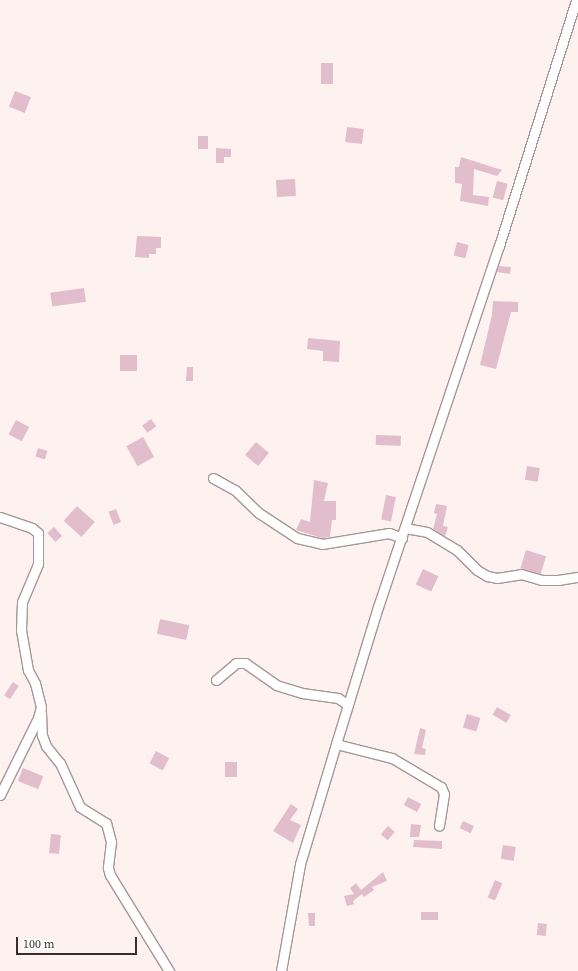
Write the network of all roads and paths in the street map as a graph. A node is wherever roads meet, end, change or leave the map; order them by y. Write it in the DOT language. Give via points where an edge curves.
graph roads {
  1 [pos="576,0"];
  2 [pos="213,478"];
  3 [pos="0,517"];
  4 [pos="405,528"];
  5 [pos="402,538"];
  6 [pos="578,578"];
  7 [pos="216,680"];
  8 [pos="348,705"];
  9 [pos="41,707"];
  10 [pos="336,744"];
  11 [pos="0,795"];
  12 [pos="439,826"];
  13 [pos="169,971"];
  14 [pos="281,971"];
  1 -- 4 [label="street" via="499,246"];
  2 -- 5 [label="street" via="235,490 259,513 297,538 322,544 389,533"];
  3 -- 9 [label="street" via="32,528 38,533 38,564 22,602 21,630 28,670 36,683"];
  4 -- 5 [label="street"];
  4 -- 6 [label="street" via="427,532 456,550 487,576 497,578 521,574 542,580"];
  5 -- 8 [label="street"];
  7 -- 8 [label="street" via="236,663 245,663 276,685 302,694 338,698"];
  8 -- 10 [label="street"];
  9 -- 11 [label="street"];
  9 -- 13 [label="street" via="42,735 46,746 60,763 80,807 106,823 111,842 110,875"];
  10 -- 12 [label="street" via="392,758 441,788 444,794"];
  10 -- 14 [label="street" via="300,864"];
}
